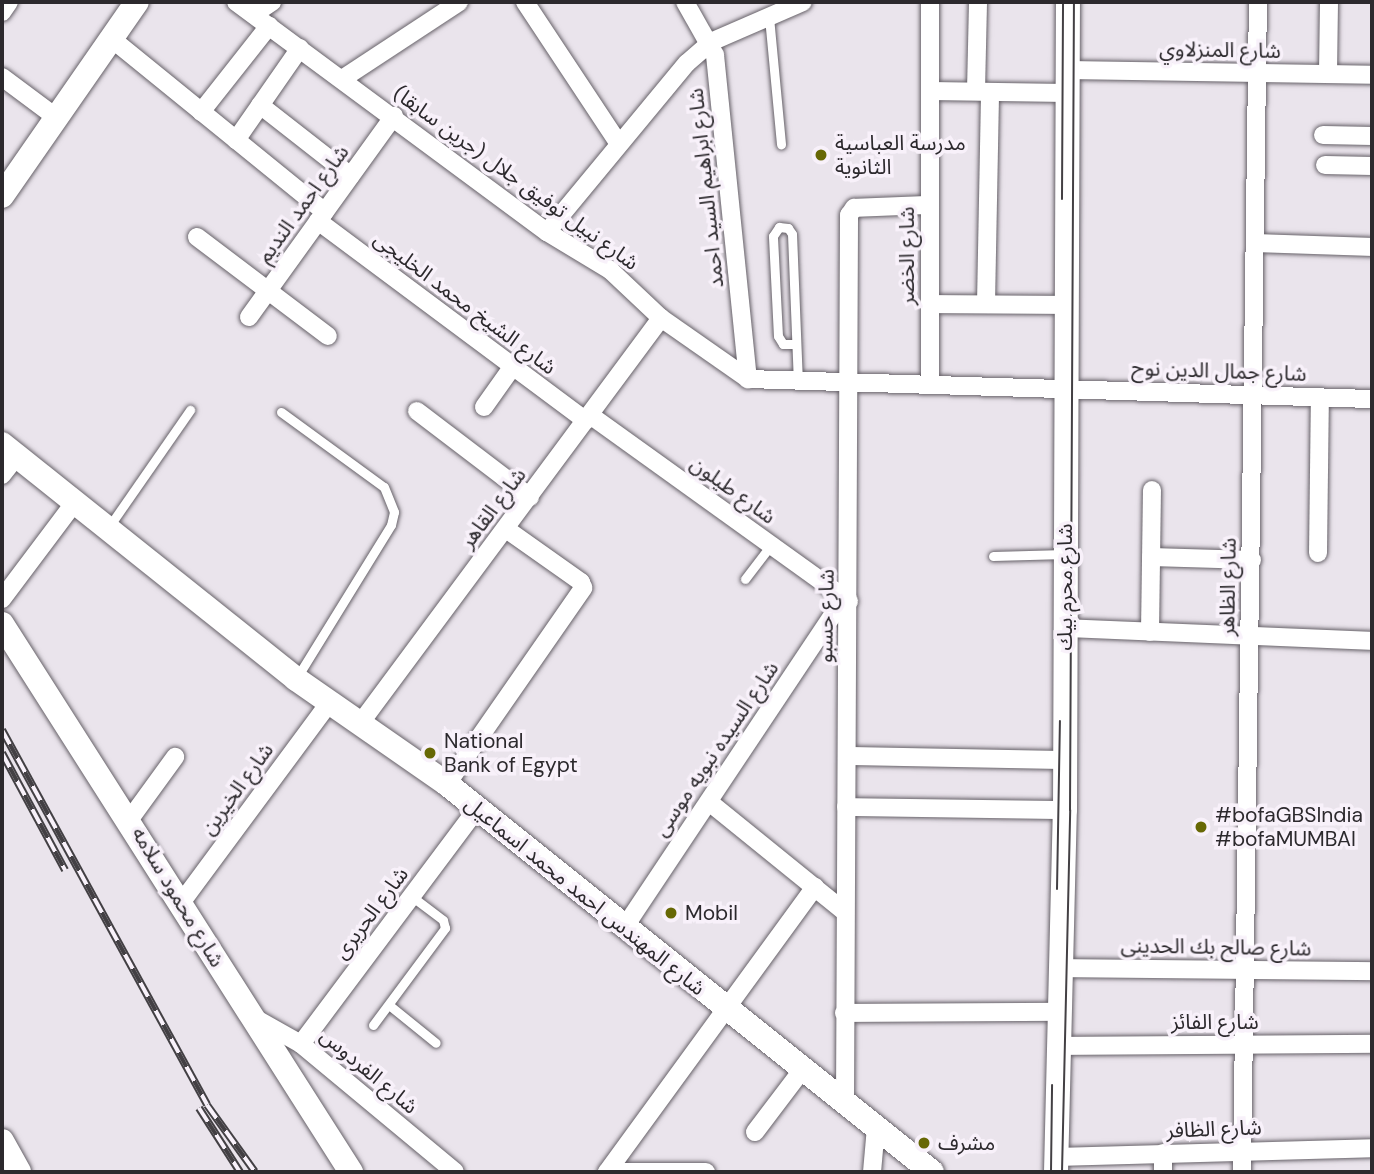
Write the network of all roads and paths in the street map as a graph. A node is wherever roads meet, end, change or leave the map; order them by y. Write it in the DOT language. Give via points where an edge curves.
graph roads {
  1 [pos="9,2"];
  2 [pos="137,2"];
  3 [pos="236,2"];
  4 [pos="272,2"];
  5 [pos="459,2"];
  6 [pos="525,2"];
  7 [pos="685,2"];
  8 [pos="803,2"];
  9 [pos="930,2"];
  10 [pos="978,2"];
  11 [pos="1068,2"];
  12 [pos="1258,2"];
  13 [pos="1329,2"];
  14 [pos="2,12"];
  15 [pos="254,14"];
  16 [pos="769,17"];
  17 [pos="269,26"];
  18 [pos="112,39"];
  19 [pos="711,42"];
  20 [pos="300,48"];
  21 [pos="1257,73"];
  22 [pos="1328,74"];
  23 [pos="1372,75"];
  24 [pos="2,77"];
  25 [pos="342,79"];
  26 [pos="1068,81"];
  27 [pos="930,91"];
  28 [pos="984,92"];
  29 [pos="260,105"];
  30 [pos="201,112"];
  31 [pos="394,116"];
  32 [pos="57,118"];
  33 [pos="1323,135"];
  34 [pos="1372,136"];
  35 [pos="236,140"];
  36 [pos="781,144"];
  37 [pos="620,145"];
  38 [pos="1325,165"];
  39 [pos="1372,166"];
  40 [pos="351,176"];
  41 [pos="2,196"];
  42 [pos="930,205"];
  43 [pos="321,217"];
  44 [pos="547,232"];
  45 [pos="197,237"];
  46 [pos="1256,243"];
  47 [pos="1372,247"];
  48 [pos="268,291"];
  49 [pos="930,304"];
  50 [pos="986,304"];
  51 [pos="1066,305"];
  52 [pos="249,317"];
  53 [pos="662,318"];
  54 [pos="328,336"];
  55 [pos="796,344"];
  56 [pos="513,366"];
  57 [pos="748,379"];
  58 [pos="798,382"];
  59 [pos="851,382"];
  60 [pos="930,383"];
  61 [pos="1065,388"];
  62 [pos="1254,395"];
  63 [pos="1320,397"];
  64 [pos="1372,399"];
  65 [pos="484,407"];
  66 [pos="190,410"];
  67 [pos="417,411"];
  68 [pos="281,412"];
  69 [pos="588,418"];
  70 [pos="7,459"];
  71 [pos="1152,490"];
  72 [pos="530,497"];
  73 [pos="74,503"];
  74 [pos="107,529"];
  75 [pos="506,529"];
  76 [pos="771,545"];
  77 [pos="1318,553"];
  78 [pos="1065,554"];
  79 [pos="993,555"];
  80 [pos="1151,557"];
  81 [pos="1252,559"];
  82 [pos="744,579"];
  83 [pos="846,599"];
  84 [pos="2,600"];
  85 [pos="2,624"];
  86 [pos="1065,628"];
  87 [pos="1150,632"];
  88 [pos="1250,636"];
  89 [pos="1372,640"];
  90 [pos="296,679"];
  91 [pos="330,702"];
  92 [pos="359,725"];
  93 [pos="847,756"];
  94 [pos="175,757"];
  95 [pos="1065,760"];
  96 [pos="447,784"];
  97 [pos="709,802"];
  98 [pos="846,807"];
  99 [pos="477,809"];
  100 [pos="1065,810"];
  101 [pos="130,820"];
  102 [pos="815,887"];
  103 [pos="411,896"];
  104 [pos="181,903"];
  105 [pos="845,912"];
  106 [pos="626,925"];
  107 [pos="1060,968"];
  108 [pos="1245,970"];
  109 [pos="1372,971"];
  110 [pos="389,1004"];
  111 [pos="728,1012"];
  112 [pos="1059,1012"];
  113 [pos="249,1013"];
  114 [pos="844,1013"];
  115 [pos="373,1025"];
  116 [pos="436,1043"];
  117 [pos="301,1044"];
  118 [pos="1244,1044"];
  119 [pos="1372,1044"];
  120 [pos="1058,1046"];
  121 [pos="802,1070"];
  122 [pos="845,1103"];
  123 [pos="876,1127"];
  124 [pos="755,1132"];
  125 [pos="2,1141"];
  126 [pos="1372,1148"];
  127 [pos="1242,1151"];
  128 [pos="1163,1153"];
  129 [pos="1056,1164"];
  130 [pos="19,1172"];
  131 [pos="351,1172"];
  132 [pos="455,1172"];
  133 [pos="607,1172"];
  134 [pos="706,1172"];
  135 [pos="873,1172"];
  136 [pos="932,1172"];
  137 [pos="1163,1172"];
  138 [pos="1242,1172"];
  1 -- 14 [label="street"];
  2 -- 18 [label="street"];
  3 -- 15 [label="street, شارع نبيل توفيق جلال (جرين سابقا)"];
  4 -- 15 [label="street"];
  5 -- 25 [label="street"];
  6 -- 37 [label="street"];
  7 -- 19 [label="street, شارع ابراهيم السيد احمد"];
  8 -- 16 [label="street"];
  9 -- 27 [label="street, شارع الخضر"];
  10 -- 28 [label="street"];
  11 -- 26 [label="street, شارع محرم بيك"];
  12 -- 21 [label="street, شارع الظاهر"];
  13 -- 22 [label="street"];
  15 -- 17 [label="street, شارع نبيل توفيق جلال (جرين سابقا)"];
  16 -- 19 [label="street"];
  16 -- 36 [label="lane"];
  17 -- 20 [label="street, شارع نبيل توفيق جلال (جرين سابقا)"];
  17 -- 30 [label="street"];
  18 -- 30 [label="street, شارع الشيخ محمد الخليجى"];
  18 -- 32 [label="street"];
  19 -- 37 [label="street" via="687,63"];
  19 -- 57 [label="street, شارع ابراهيم السيد احمد"];
  20 -- 25 [label="street, شارع نبيل توفيق جلال (جرين سابقا)"];
  20 -- 29 [label="street"];
  21 -- 22 [label="street, شارع المنزلاوي"];
  21 -- 26 [label="street, شارع المنزلاوي"];
  21 -- 46 [label="street, شارع الظاهر"];
  22 -- 23 [label="street, شارع المنزلاوي"];
  24 -- 32 [label="street"];
  25 -- 31 [label="street, شارع نبيل توفيق جلال (جرين سابقا)"];
  26 -- 28 [label="street, شارع المنزلاوي"];
  26 -- 51 [label="street, شارع محرم بيك"];
  27 -- 28 [label="street, شارع المنزلاوي"];
  27 -- 42 [label="street, شارع الخضر"];
  28 -- 50 [label="street"];
  29 -- 35 [label="street"];
  29 -- 40 [label="street"];
  30 -- 35 [label="street, شارع الشيخ محمد الخليجى"];
  31 -- 40 [label="street, شارع احمد النديم"];
  31 -- 44 [label="street, شارع نبيل توفيق جلال (جرين سابقا)"];
  32 -- 41 [label="street"];
  33 -- 34 [label="street"];
  35 -- 43 [label="street, شارع الشيخ محمد الخليجى"];
  37 -- 44 [label="street"];
  38 -- 39 [label="street"];
  40 -- 43 [label="street, شارع احمد النديم"];
  42 -- 49 [label="street, شارع الخضر"];
  42 -- 59 [label="street, شارع حسبو" via="855,208 849,213"];
  43 -- 48 [label="street, شارع احمد النديم"];
  43 -- 56 [label="street, شارع الشيخ محمد الخليجى"];
  44 -- 53 [label="street, شارع نبيل توفيق جلال (جرين سابقا)" via="610,270"];
  45 -- 48 [label="street"];
  46 -- 47 [label="street"];
  46 -- 62 [label="street, شارع الظاهر"];
  48 -- 52 [label="street, شارع احمد النديم"];
  48 -- 54 [label="street"];
  49 -- 50 [label="street"];
  49 -- 60 [label="street, شارع الخضر"];
  50 -- 51 [label="street"];
  51 -- 61 [label="street, شارع محرم بيك"];
  53 -- 57 [label="street, شارع نبيل توفيق جلال (جرين سابقا)"];
  53 -- 69 [label="street, شارع القاهر"];
  55 -- 55 [label="lane" via="792,234 779,227 773,233 778,337 783,344"];
  55 -- 58 [label="lane"];
  56 -- 65 [label="street"];
  56 -- 69 [label="street, شارع الشيخ محمد الخليجى"];
  57 -- 58 [label="street"];
  58 -- 59 [label="street"];
  59 -- 60 [label="street"];
  59 -- 83 [label="street, شارع حسبو"];
  60 -- 61 [label="street"];
  61 -- 62 [label="street, شارع جمال الدين نوح"];
  61 -- 78 [label="street, شارع محرم بيك"];
  62 -- 63 [label="street, شارع جمال الدين نوح"];
  62 -- 81 [label="street, شارع الظاهر"];
  63 -- 64 [label="street, شارع جمال الدين نوح"];
  63 -- 77 [label="street"];
  66 -- 74 [label="lane"];
  67 -- 72 [label="street"];
  68 -- 90 [label="lane" via="384,487 394,512 391,525"];
  69 -- 72 [label="street, شارع القاهر"];
  69 -- 76 [label="street, شارع طيلون"];
  70 -- 73 [label="street, شارع المهندس احمد محمد اسماعيل"];
  71 -- 80 [label="street"];
  72 -- 75 [label="street, شارع القاهر"];
  73 -- 74 [label="street, شارع المهندس احمد محمد اسماعيل"];
  73 -- 84 [label="street"];
  74 -- 90 [label="street, شارع المهندس احمد محمد اسماعيل"];
  75 -- 92 [label="street, شارع القاهر"];
  75 -- 96 [label="street" via="581,582 583,588"];
  76 -- 82 [label="lane"];
  76 -- 83 [label="street, شارع طيلون"];
  78 -- 79 [label="lane"];
  78 -- 86 [label="street, شارع محرم بيك"];
  80 -- 81 [label="street"];
  80 -- 87 [label="street"];
  81 -- 88 [label="street, شارع الظاهر"];
  83 -- 93 [label="street, شارع حسبو"];
  83 -- 97 [label="street, شارع السيده نبويه موسى"];
  85 -- 101 [label="street, شارع محمود سلامه"];
  86 -- 87 [label="street"];
  86 -- 95 [label="street, شارع محرم بيك"];
  87 -- 88 [label="street"];
  88 -- 89 [label="street"];
  88 -- 108 [label="street, شارع الظاهر"];
  90 -- 91 [label="street, شارع المهندس احمد محمد اسماعيل"];
  91 -- 92 [label="street, شارع المهندس احمد محمد اسماعيل"];
  91 -- 104 [label="street, شارع الخيرين"];
  92 -- 96 [label="street, شارع المهندس احمد محمد اسماعيل"];
  93 -- 95 [label="street"];
  93 -- 98 [label="street, شارع حسبو"];
  94 -- 101 [label="street"];
  95 -- 100 [label="street, شارع محرم بيك"];
  96 -- 99 [label="street, شارع المهندس احمد محمد اسماعيل"];
  97 -- 102 [label="street"];
  97 -- 106 [label="street, شارع السيده نبويه موسى"];
  98 -- 100 [label="street"];
  98 -- 105 [label="street, شارع حسبو"];
  99 -- 103 [label="street, شارع الحريرى"];
  99 -- 106 [label="street, شارع المهندس احمد محمد اسماعيل"];
  100 -- 107 [label="street, شارع محرم بيك"];
  101 -- 104 [label="street, شارع محمود سلامه"];
  102 -- 105 [label="street"];
  102 -- 111 [label="street"];
  103 -- 110 [label="lane" via="443,920 445,928"];
  103 -- 117 [label="street, شارع الحريرى"];
  104 -- 113 [label="street, شارع محمود سلامه"];
  105 -- 114 [label="street, شارع حسبو"];
  106 -- 111 [label="street, شارع المهندس احمد محمد اسماعيل"];
  107 -- 108 [label="street, شارع صالح بك الحدينى"];
  107 -- 112 [label="street, شارع محرم بيك"];
  108 -- 109 [label="street, شارع صالح بك الحدينى"];
  108 -- 118 [label="street, شارع الظاهر"];
  110 -- 115 [label="lane"];
  110 -- 116 [label="lane"];
  111 -- 121 [label="street, شارع المهندس احمد محمد اسماعيل"];
  111 -- 133 [label="street"];
  112 -- 114 [label="street"];
  112 -- 120 [label="street, شارع محرم بيك"];
  113 -- 117 [label="street, شارع الفردوس"];
  113 -- 131 [label="street, شارع محمود سلامه"];
  114 -- 122 [label="street, شارع حسبو"];
  117 -- 132 [label="street, شارع الفردوس"];
  118 -- 119 [label="street, شارع الفائز"];
  118 -- 120 [label="street, شارع الفائز"];
  118 -- 127 [label="street, شارع الظاهر"];
  120 -- 129 [label="street, شارع محرم بيك"];
  121 -- 122 [label="street, شارع المهندس احمد محمد اسماعيل"];
  121 -- 124 [label="street"];
  122 -- 123 [label="street, شارع المهندس احمد محمد اسماعيل"];
  123 -- 135 [label="street"];
  123 -- 136 [label="street, شارع المهندس احمد محمد اسماعيل"];
  125 -- 130 [label="street"];
  126 -- 127 [label="street, شارع الظافر"];
  127 -- 128 [label="street, شارع الظافر"];
  127 -- 138 [label="street, شارع الظاهر"];
  128 -- 129 [label="street, شارع الظافر"];
  128 -- 137 [label="street"];
  133 -- 134 [label="street"];
}
